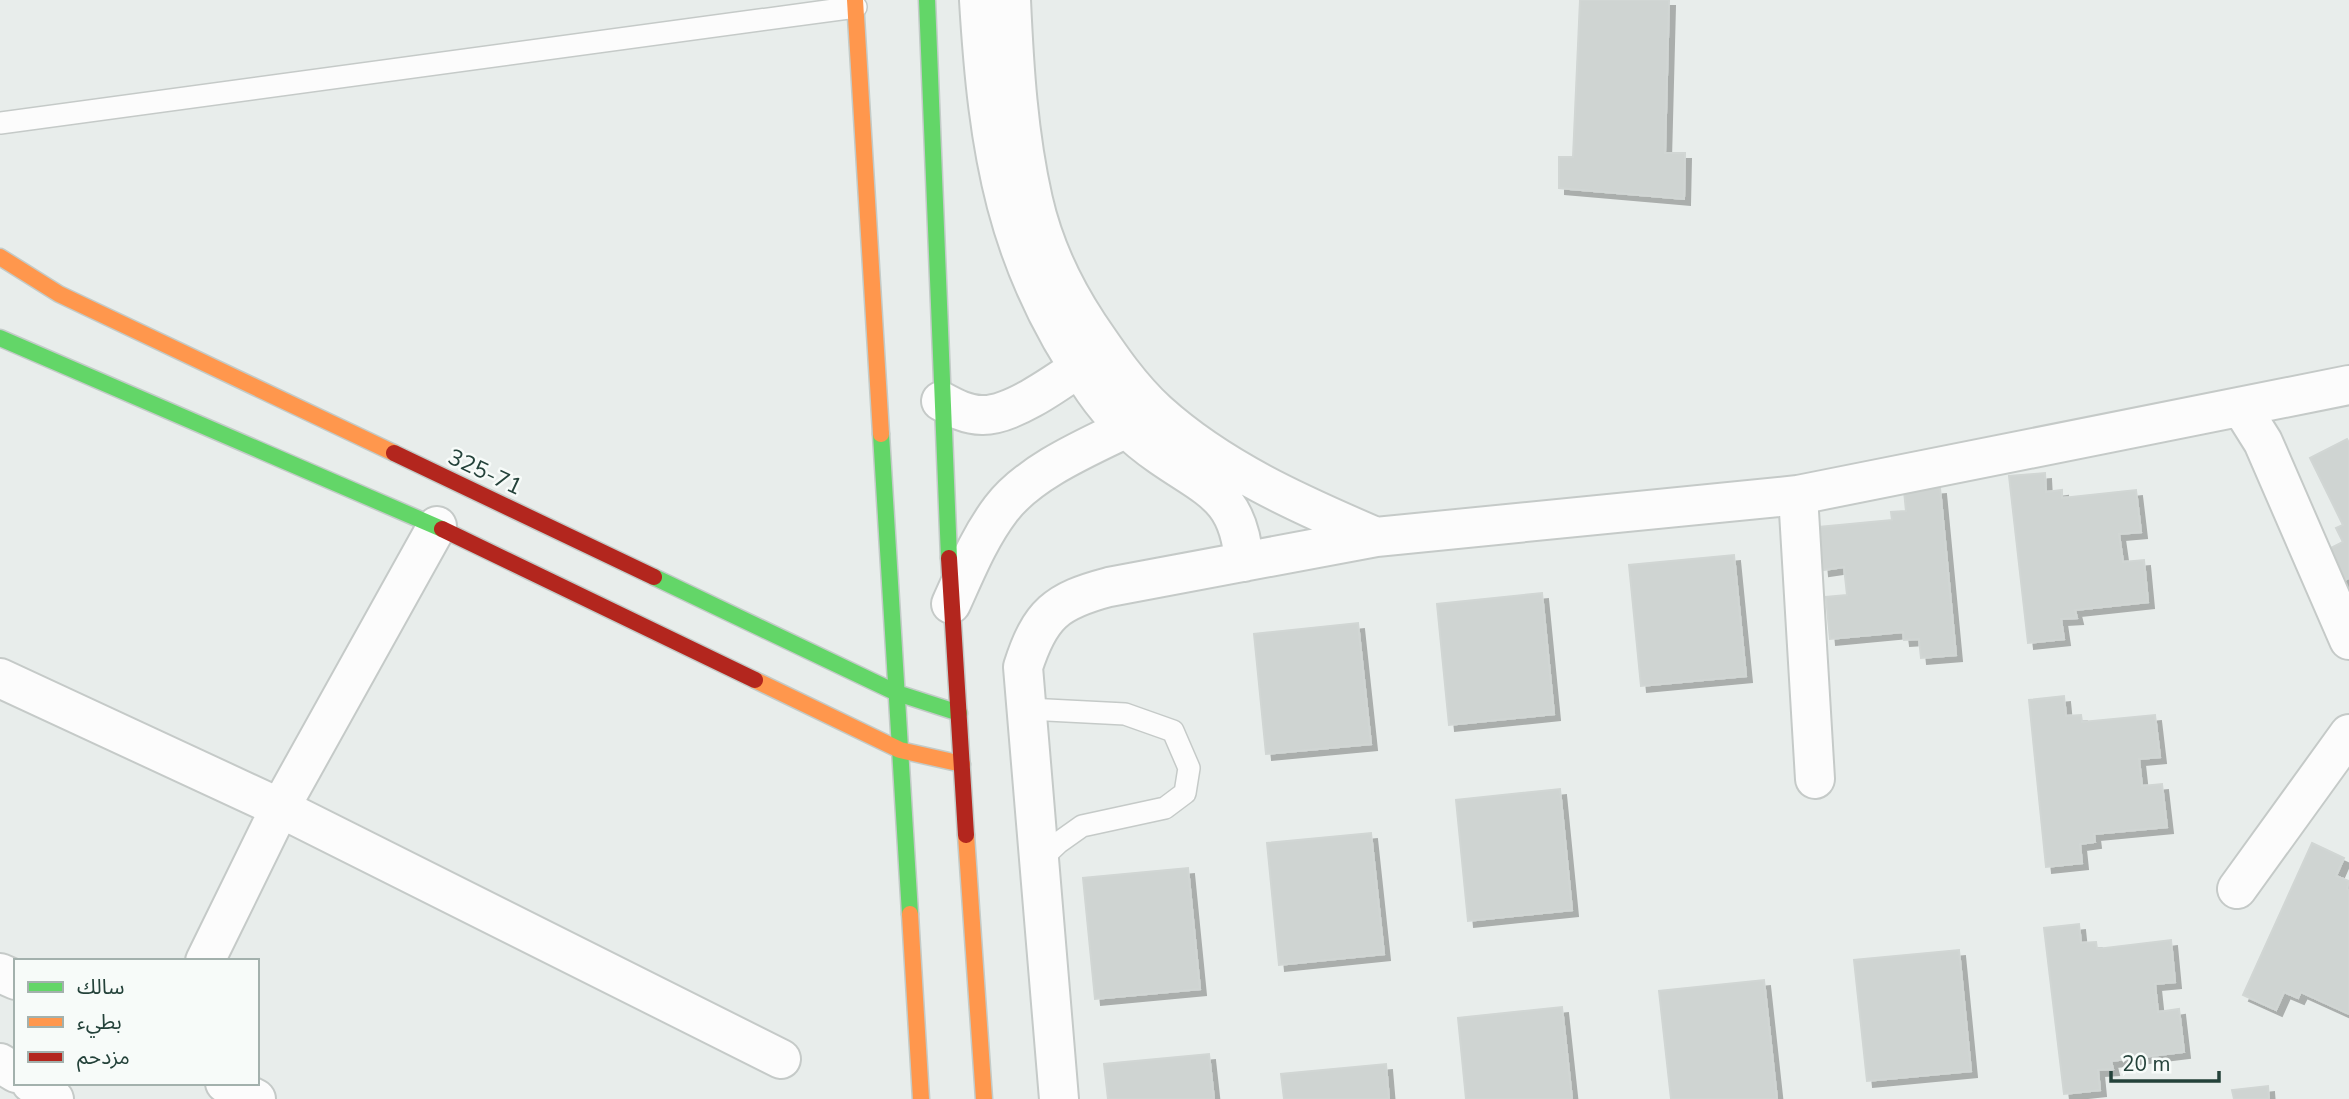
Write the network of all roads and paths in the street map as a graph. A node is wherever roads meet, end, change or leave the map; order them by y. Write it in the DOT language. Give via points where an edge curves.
graph roads {
  1 [pos="927,0"];
  2 [pos="979,0"];
  3 [pos="1011,0"];
  4 [pos="856,4"];
  5 [pos="0,123"];
  6 [pos="1008,151"];
  7 [pos="0,257"];
  8 [pos="0,338"];
  9 [pos="1092,358"];
  10 [pos="2349,385"];
  11 [pos="942,401"];
  12 [pos="2241,407"];
  13 [pos="1142,421"];
  14 [pos="1798,495"];
  15 [pos="437,526"];
  16 [pos="1376,537"];
  17 [pos="1244,562"];
  18 [pos="951,604"];
  19 [pos="2349,640"];
  20 [pos="0,678"];
  21 [pos="897,693"];
  22 [pos="1028,709"];
  23 [pos="959,713"];
  24 [pos="2349,734"];
  25 [pos="900,750"];
  26 [pos="962,764"];
  27 [pos="1815,779"];
  28 [pos="280,808"];
  29 [pos="1040,860"];
  30 [pos="2237,890"];
  31 [pos="206,959"];
  32 [pos="781,1059"];
  33 [pos="34,1085"];
  34 [pos="230,1085"];
  35 [pos="54,1099"];
  36 [pos="256,1099"];
  37 [pos="921,1099"];
  38 [pos="984,1099"];
  39 [pos="1059,1099"];
  1 -- 11 [label="main road"];
  2 -- 6 [label="street" via="983,67"];
  3 -- 6 [label="street" via="1014,61"];
  4 -- 5 [label="lane"];
  4 -- 21 [label="main road"];
  6 -- 9 [label="street" via="1034,202"];
  7 -- 21 [label="main road, 325-71" via="59,295"];
  8 -- 15 [label="main road"];
  9 -- 11 [label="street" via="1004,412 982,415"];
  9 -- 13 [label="street" via="1121,373"];
  10 -- 12 [label="street"];
  11 -- 18 [label="main road"];
  12 -- 14 [label="street"];
  12 -- 19 [label="street" via="2263,442"];
  13 -- 16 [label="street" via="1202,446 1297,503"];
  13 -- 17 [label="street" via="1160,455 1218,494 1233,514 1242,537"];
  13 -- 18 [label="street" via="1030,481 1003,506 982,537"];
  14 -- 16 [label="street"];
  14 -- 27 [label="street"];
  15 -- 25 [label="main road"];
  15 -- 28 [label="street"];
  16 -- 17 [label="street"];
  17 -- 22 [label="street" via="1109,587 1079,595 1052,612 1033,636 1023,667"];
  18 -- 23 [label="main road"];
  20 -- 28 [label="street"];
  21 -- 23 [label="main road, 325-71"];
  21 -- 25 [label="main road"];
  22 -- 29 [label="street"];
  22 -- 29 [label="lane" via="1125,714 1173,731 1189,768 1185,793 1165,808 1082,826"];
  23 -- 26 [label="main road"];
  24 -- 30 [label="street"];
  25 -- 26 [label="main road"];
  25 -- 37 [label="main road"];
  26 -- 38 [label="main road"];
  28 -- 31 [label="street"];
  28 -- 32 [label="street"];
  29 -- 39 [label="street"];
  33 -- 35 [label="street"];
  34 -- 36 [label="street"];
}
